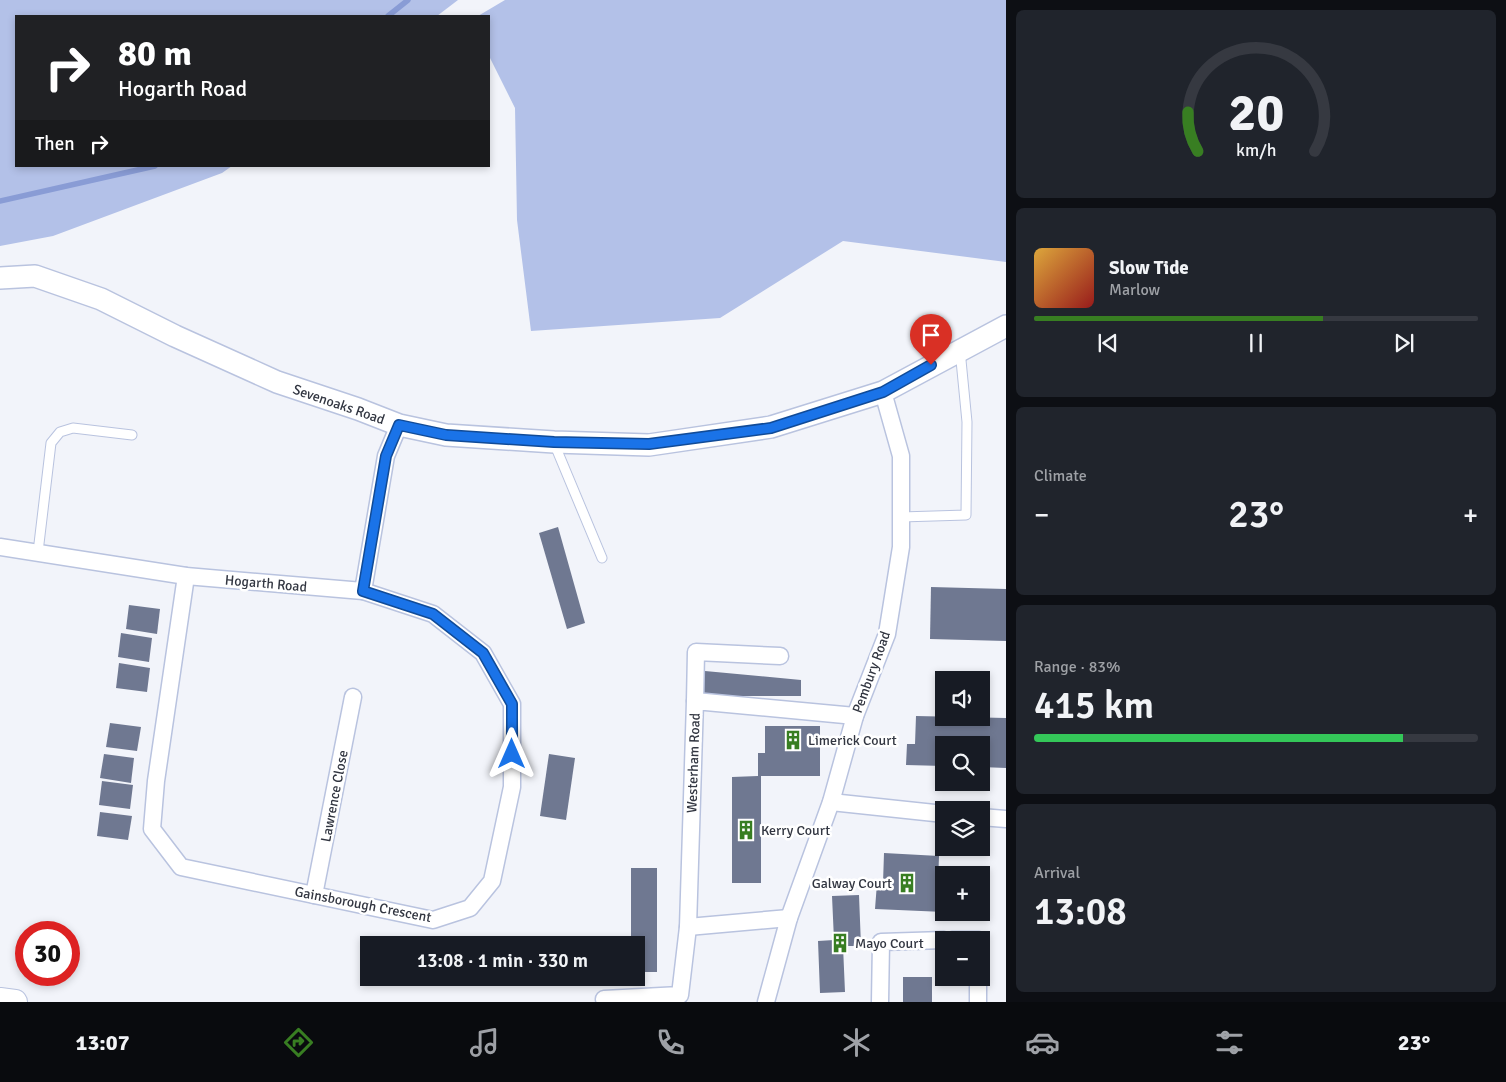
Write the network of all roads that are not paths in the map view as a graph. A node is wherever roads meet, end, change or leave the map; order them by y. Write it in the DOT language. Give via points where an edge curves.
graph roads {
  1 [pos="0,278"];
  2 [pos="1006,326"];
  3 [pos="960,350"];
  4 [pos="883,392"];
  5 [pos="399,425"];
  6 [pos="132,435"];
  7 [pos="554,442"];
  8 [pos="901,516"];
  9 [pos="0,548"];
  10 [pos="38,552"];
  11 [pos="602,558"];
  12 [pos="186,576"];
  13 [pos="363,591"];
  14 [pos="780,656"];
  15 [pos="353,697"];
  16 [pos="694,701"];
  17 [pos="855,716"];
  18 [pos="832,802"];
  19 [pos="935,813"];
  20 [pos="990,818"];
  21 [pos="1006,819"];
  22 [pos="314,895"];
  23 [pos="789,918"];
  24 [pos="688,927"];
  25 [pos="935,940"];
  26 [pos="978,986"];
  27 [pos="604,999"];
  28 [pos="0,1000"];
  29 [pos="15,1002"];
  30 [pos="766,1002"];
  31 [pos="880,1002"];
  32 [pos="978,1002"];
  1 -- 5 [label="street, Sevenoaks Road" via="35,276 101,299 277,382"];
  2 -- 3 [label="street, Sevenoaks Road"];
  3 -- 4 [label="street, Sevenoaks Road"];
  3 -- 8 [label="lane" via="967,422 966,515"];
  4 -- 7 [label="street, Sevenoaks Road" via="771,428 649,444"];
  4 -- 8 [label="street, Pembury Road" via="901,456"];
  5 -- 7 [label="street, Sevenoaks Road" via="446,435"];
  5 -- 13 [label="street" via="386,456"];
  6 -- 10 [label="lane" via="73,428 60,432 51,443"];
  7 -- 11 [label="lane"];
  8 -- 17 [label="street, Pembury Road" via="901,547 887,634"];
  9 -- 10 [label="street, Hogarth Road"];
  10 -- 12 [label="street, Hogarth Road"];
  12 -- 13 [label="street, Hogarth Road"];
  12 -- 22 [label="street, Gainsborough Crescent" via="152,829 180,867"];
  13 -- 22 [label="street, Gainsborough Crescent" via="433,614 483,653 512,704 512,787 492,881 470,908 433,920"];
  14 -- 16 [label="street" via="696,652"];
  15 -- 22 [label="street, Lawrence Close"];
  16 -- 17 [label="street, Westerham Road"];
  16 -- 24 [label="street, Westerham Road"];
  17 -- 18 [label="street, Pembury Road"];
  18 -- 19 [label="street"];
  18 -- 23 [label="street, Pembury Road"];
  20 -- 21 [label="street"];
  23 -- 24 [label="street"];
  23 -- 30 [label="street, Pembury Road"];
  24 -- 27 [label="street, Westerham Road" via="680,995"];
  25 -- 31 [label="street" via="881,942"];
  26 -- 32 [label="street"];
  28 -- 29 [label="main road"];
}
